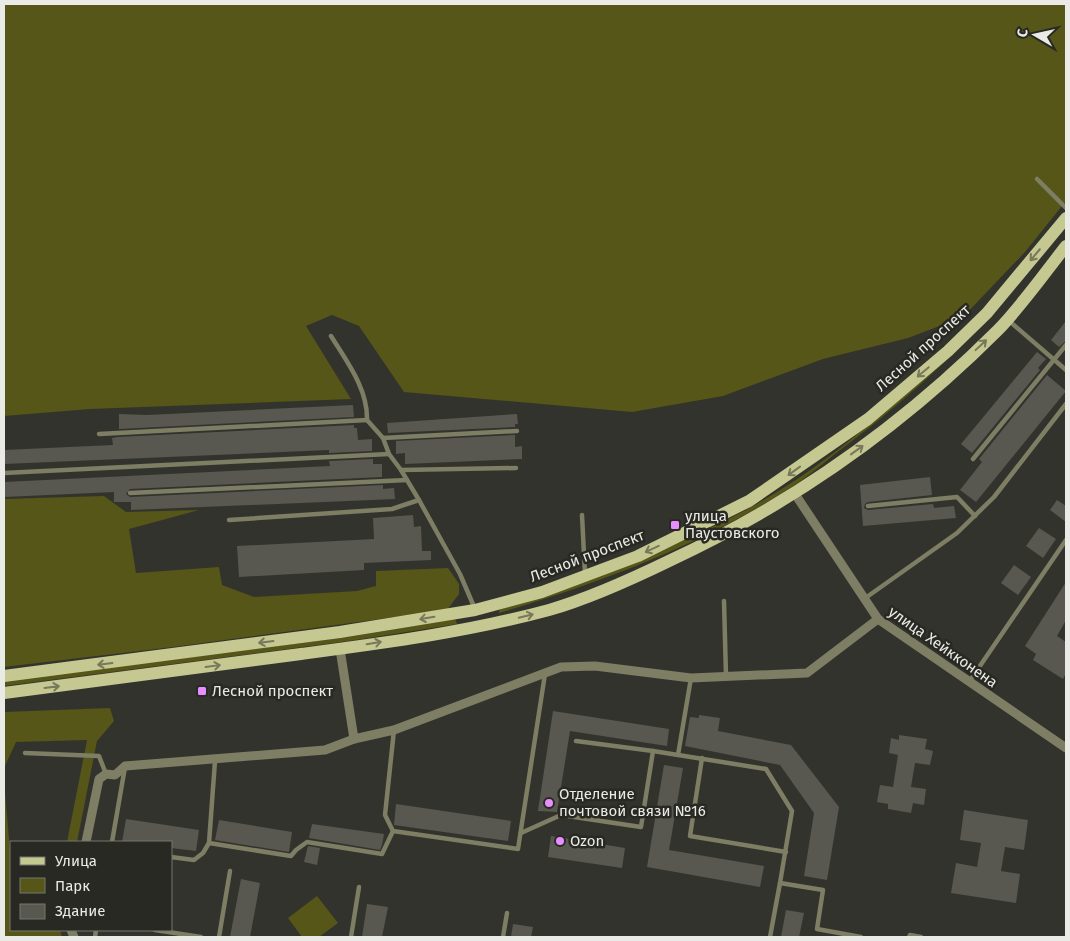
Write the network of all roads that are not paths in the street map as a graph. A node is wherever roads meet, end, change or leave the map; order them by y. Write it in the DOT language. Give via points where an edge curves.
graph roads {
  1 [pos="1037,179"];
  2 [pos="1066,208"];
  3 [pos="1066,218"];
  4 [pos="1066,246"];
  5 [pos="1007,319"];
  6 [pos="332,336"];
  7 [pos="1066,345"];
  8 [pos="1055,359"];
  9 [pos="1066,370"];
  10 [pos="1066,404"];
  11 [pos="367,420"];
  12 [pos="517,431"];
  13 [pos="98,434"];
  14 [pos="383,438"];
  15 [pos="389,454"];
  16 [pos="973,459"];
  17 [pos="516,468"];
  18 [pos="402,470"];
  19 [pos="4,473"];
  20 [pos="407,480"];
  21 [pos="130,493"];
  22 [pos="795,494"];
  23 [pos="419,500"];
  24 [pos="868,506"];
  25 [pos="582,515"];
  26 [pos="974,516"];
  27 [pos="229,520"];
  28 [pos="1066,540"];
  29 [pos="585,575"];
  30 [pos="864,599"];
  31 [pos="724,601"];
  32 [pos="475,610"];
  33 [pos="878,620"];
  34 [pos="479,628"];
  35 [pos="340,649"];
  36 [pos="546,672"];
  37 [pos="4,676"];
  38 [pos="726,676"];
  39 [pos="691,678"];
  40 [pos="969,682"];
  41 [pos="4,693"];
  42 [pos="394,730"];
  43 [pos="354,739"];
  44 [pos="576,741"];
  45 [pos="1066,748"];
  46 [pos="653,751"];
  47 [pos="24,753"];
  48 [pos="678,755"];
  49 [pos="702,758"];
  50 [pos="215,760"];
  51 [pos="125,766"];
  52 [pos="106,774"];
  53 [pos="393,831"];
  54 [pos="521,833"];
  55 [pos="86,841"];
  56 [pos="112,841"];
  57 [pos="209,843"];
  58 [pos="786,852"];
  59 [pos="172,857"];
  60 [pos="230,871"];
  61 [pos="780,884"];
  62 [pos="359,887"];
  63 [pos="507,913"];
  64 [pos="162,931"];
  65 [pos="201,937"];
  66 [pos="219,937"];
  67 [pos="351,937"];
  68 [pos="504,937"];
  69 [pos="770,937"];
  70 [pos="861,937"];
  71 [pos="909,937"];
  72 [pos="921,937"];
  1 -- 2 [label="lane"];
  3 -- 29 [label="main road, Лесной проспект, one-way" via="987,313 868,418 749,500 638,556"];
  4 -- 5 [label="main road"];
  5 -- 8 [label="lane"];
  22 -- 5 [label="main road, one-way" via="918,404"];
  6 -- 11 [label="lane" via="364,396"];
  7 -- 8 [label="lane"];
  8 -- 9 [label="lane"];
  8 -- 16 [label="lane"];
  10 -- 26 [label="lane" via="994,497"];
  11 -- 13 [label="lane"];
  11 -- 14 [label="lane"];
  12 -- 14 [label="lane"];
  14 -- 15 [label="lane"];
  15 -- 18 [label="lane"];
  15 -- 19 [label="lane"];
  17 -- 18 [label="lane"];
  18 -- 20 [label="lane"];
  20 -- 21 [label="lane"];
  20 -- 23 [label="lane"];
  22 -- 30 [label="street, улица Хейкконена"];
  34 -- 22 [label="main road, one-way" via="552,609 604,591 727,533"];
  23 -- 27 [label="lane" via="392,509"];
  23 -- 32 [label="lane" via="460,574"];
  24 -- 26 [label="lane" via="957,498"];
  25 -- 29 [label="lane"];
  26 -- 30 [label="lane" via="957,533"];
  28 -- 40 [label="lane"];
  29 -- 32 [label="main road, Лесной проспект" via="542,592"];
  30 -- 33 [label="street, улица Хейкконена"];
  31 -- 38 [label="lane"];
  32 -- 34 [label="main road"];
  32 -- 37 [label="main road, Лесной проспект, one-way" via="340,632"];
  33 -- 38 [label="street" via="807,673"];
  33 -- 40 [label="street, улица Хейкконена"];
  35 -- 34 [label="main road, one-way"];
  41 -- 35 [label="main road, one-way"];
  35 -- 43 [label="street"];
  36 -- 39 [label="street" via="561,667 595,666"];
  36 -- 42 [label="street"];
  36 -- 54 [label="lane"];
  38 -- 39 [label="street"];
  39 -- 48 [label="lane"];
  40 -- 45 [label="street, улица Хейкконена"];
  42 -- 43 [label="street"];
  42 -- 53 [label="lane" via="385,815"];
  43 -- 50 [label="street" via="325,750"];
  44 -- 46 [label="lane"];
  46 -- 48 [label="lane"];
  46 -- 54 [label="lane" via="641,826 561,815"];
  47 -- 52 [label="lane" via="99,756"];
  48 -- 49 [label="lane"];
  49 -- 58 [label="lane" via="766,769 792,811"];
  49 -- 58 [label="lane" via="690,836"];
  50 -- 51 [label="street"];
  50 -- 57 [label="lane"];
  51 -- 52 [label="street" via="115,775"];
  51 -- 56 [label="lane"];
  52 -- 55 [label="street" via="99,779"];
  53 -- 54 [label="lane" via="518,849"];
  53 -- 57 [label="lane" via="382,854 307,842 291,856"];
  57 -- 59 [label="lane" via="194,860"];
  58 -- 61 [label="lane"];
  60 -- 66 [label="lane"];
  61 -- 69 [label="lane"];
  61 -- 70 [label="lane" via="823,890 817,929"];
  62 -- 67 [label="lane"];
  63 -- 68 [label="lane"];
  64 -- 65 [label="lane"];
  71 -- 72 [label="lane"];
}
